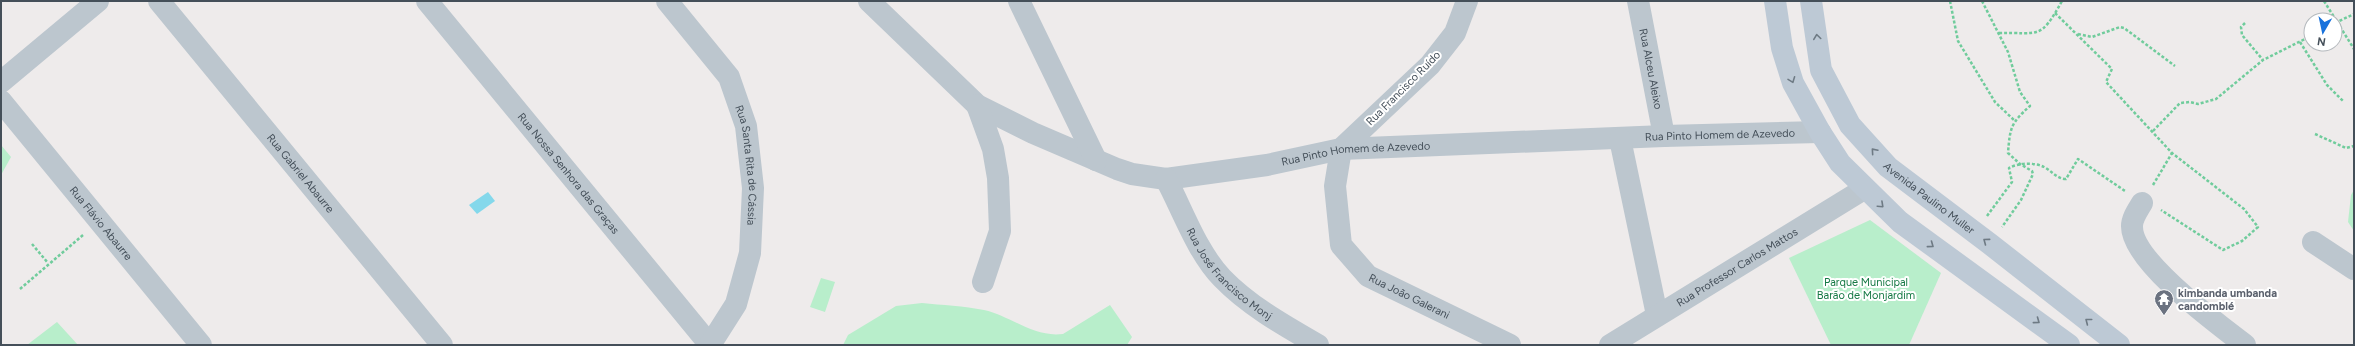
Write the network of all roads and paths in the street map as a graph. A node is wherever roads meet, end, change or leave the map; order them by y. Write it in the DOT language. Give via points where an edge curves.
graph roads {
  1 [pos="98,1"];
  2 [pos="159,1"];
  3 [pos="427,1"];
  4 [pos="667,1"];
  5 [pos="869,1"];
  6 [pos="1019,1"];
  7 [pos="1467,1"];
  8 [pos="1638,1"];
  9 [pos="1775,1"];
  10 [pos="1811,1"];
  11 [pos="1950,1"];
  12 [pos="1982,1"];
  13 [pos="2062,1"];
  14 [pos="2324,1"];
  15 [pos="2330,12"];
  16 [pos="2055,14"];
  17 [pos="2354,14"];
  18 [pos="2343,20"];
  19 [pos="2245,23"];
  20 [pos="1999,33"];
  21 [pos="2343,33"];
  22 [pos="2077,34"];
  23 [pos="2303,40"];
  24 [pos="2300,42"];
  25 [pos="2354,49"];
  26 [pos="2263,60"];
  27 [pos="2175,66"];
  28 [pos="1,82"];
  29 [pos="1,100"];
  30 [pos="2344,102"];
  31 [pos="977,106"];
  32 [pos="2014,120"];
  33 [pos="2153,131"];
  34 [pos="1820,132"];
  35 [pos="2315,134"];
  36 [pos="1664,136"];
  37 [pos="1620,139"];
  38 [pos="2354,146"];
  39 [pos="1341,149"];
  40 [pos="2172,153"];
  41 [pos="1096,160"];
  42 [pos="2020,164"];
  43 [pos="1166,179"];
  44 [pos="1864,189"];
  45 [pos="2142,204"];
  46 [pos="99,221"];
  47 [pos="1983,238"];
  48 [pos="2313,242"];
  49 [pos="32,244"];
  50 [pos="48,263"];
  51 [pos="2354,269"];
  52 [pos="983,282"];
  53 [pos="20,290"];
  54 [pos="1657,314"];
  55 [pos="201,345"];
  56 [pos="442,345"];
  57 [pos="710,345"];
  58 [pos="1318,345"];
  59 [pos="1510,345"];
  60 [pos="1610,345"];
  61 [pos="2069,345"];
  62 [pos="2119,345"];
  63 [pos="2245,345"];
  1 -- 28 [label="street"];
  2 -- 56 [label="street, Rua Gabriel Abaurre"];
  3 -- 57 [label="street, Rua Nossa Senhora das Graças"];
  4 -- 57 [label="street, Rua Santa Rita de Cássia" via="729,76 746,126 753,188 750,252 736,304"];
  5 -- 31 [label="street"];
  6 -- 41 [label="street"];
  7 -- 39 [label="street, Rua Francisco Ruído" via="1455,33 1430,64"];
  8 -- 36 [label="street, Rua Alceu Aleixo"];
  9 -- 34 [label="main road, one-way" via="1782,48 1791,76"];
  47 -- 10 [label="main road, Avenida Paulino Muller, one-way" via="1888,167 1850,125 1821,70"];
  11 -- 32 [label="path" via="1958,41 1995,102"];
  12 -- 20 [label="path"];
  13 -- 16 [label="path"];
  14 -- 15 [label="path"];
  16 -- 20 [label="path" via="2046,26 2034,34"];
  16 -- 22 [label="path"];
  17 -- 18 [label="path"];
  19 -- 26 [label="path" via="2241,27 2242,35"];
  20 -- 32 [label="path" via="2008,52 2020,92 2030,106"];
  21 -- 25 [label="path"];
  22 -- 27 [label="path" via="2092,37 2120,27 2124,28"];
  22 -- 33 [label="path" via="2112,70 2106,82"];
  23 -- 24 [label="path"];
  24 -- 26 [label="path"];
  24 -- 30 [label="path" via="2327,85"];
  26 -- 33 [label="path" via="2216,99 2198,104 2180,103"];
  29 -- 46 [label="street, Rua Flávio Abaurre"];
  31 -- 41 [label="street, Rua Pinto Homem de Azevedo"];
  31 -- 52 [label="street" via="993,149 998,178 1000,231"];
  32 -- 42 [label="path" via="2010,128 2008,153"];
  33 -- 40 [label="path"];
  34 -- 36 [label="street, Rua Pinto Homem de Azevedo"];
  34 -- 44 [label="main road" via="1840,163"];
  35 -- 38 [label="path" via="2346,148"];
  36 -- 37 [label="street, Rua Pinto Homem de Azevedo"];
  37 -- 39 [label="street, Rua Pinto Homem de Azevedo"];
  37 -- 54 [label="street"];
  39 -- 43 [label="street, Rua Pinto Homem de Azevedo" via="1267,165"];
  39 -- 59 [label="street, Rua João Galerani" via="1335,186 1341,245 1368,276"];
  40 -- 45 [label="path"];
  40 -- 45 [label="path" via="2244,209 2258,227 2242,241 2223,250 2167,213"];
  41 -- 43 [label="street, Rua Pinto Homem de Azevedo" via="1132,174"];
  42 -- 45 [label="path" via="2044,167 2061,179 2066,179 2078,159"];
  42 -- 47 [label="path" via="2009,168 2008,171 2013,177 2012,182"];
  42 -- 47 [label="path" via="2033,174 2021,200"];
  43 -- 58 [label="street, Rua José Francisco Monj" via="1203,252 1222,278 1250,302"];
  44 -- 54 [label="street, Rua Professor Carlos Mattos"];
  44 -- 61 [label="main road, one-way" via="1900,222"];
  45 -- 63 [label="street" via="2132,227 2142,250 2178,292"];
  46 -- 50 [label="path"];
  46 -- 55 [label="street, Rua Flávio Abaurre"];
  62 -- 47 [label="main road, Avenida Paulino Muller, one-way"];
  48 -- 51 [label="street"];
  49 -- 50 [label="path"];
  50 -- 53 [label="path"];
  54 -- 60 [label="street, Rua Professor Carlos Mattos"];
}
